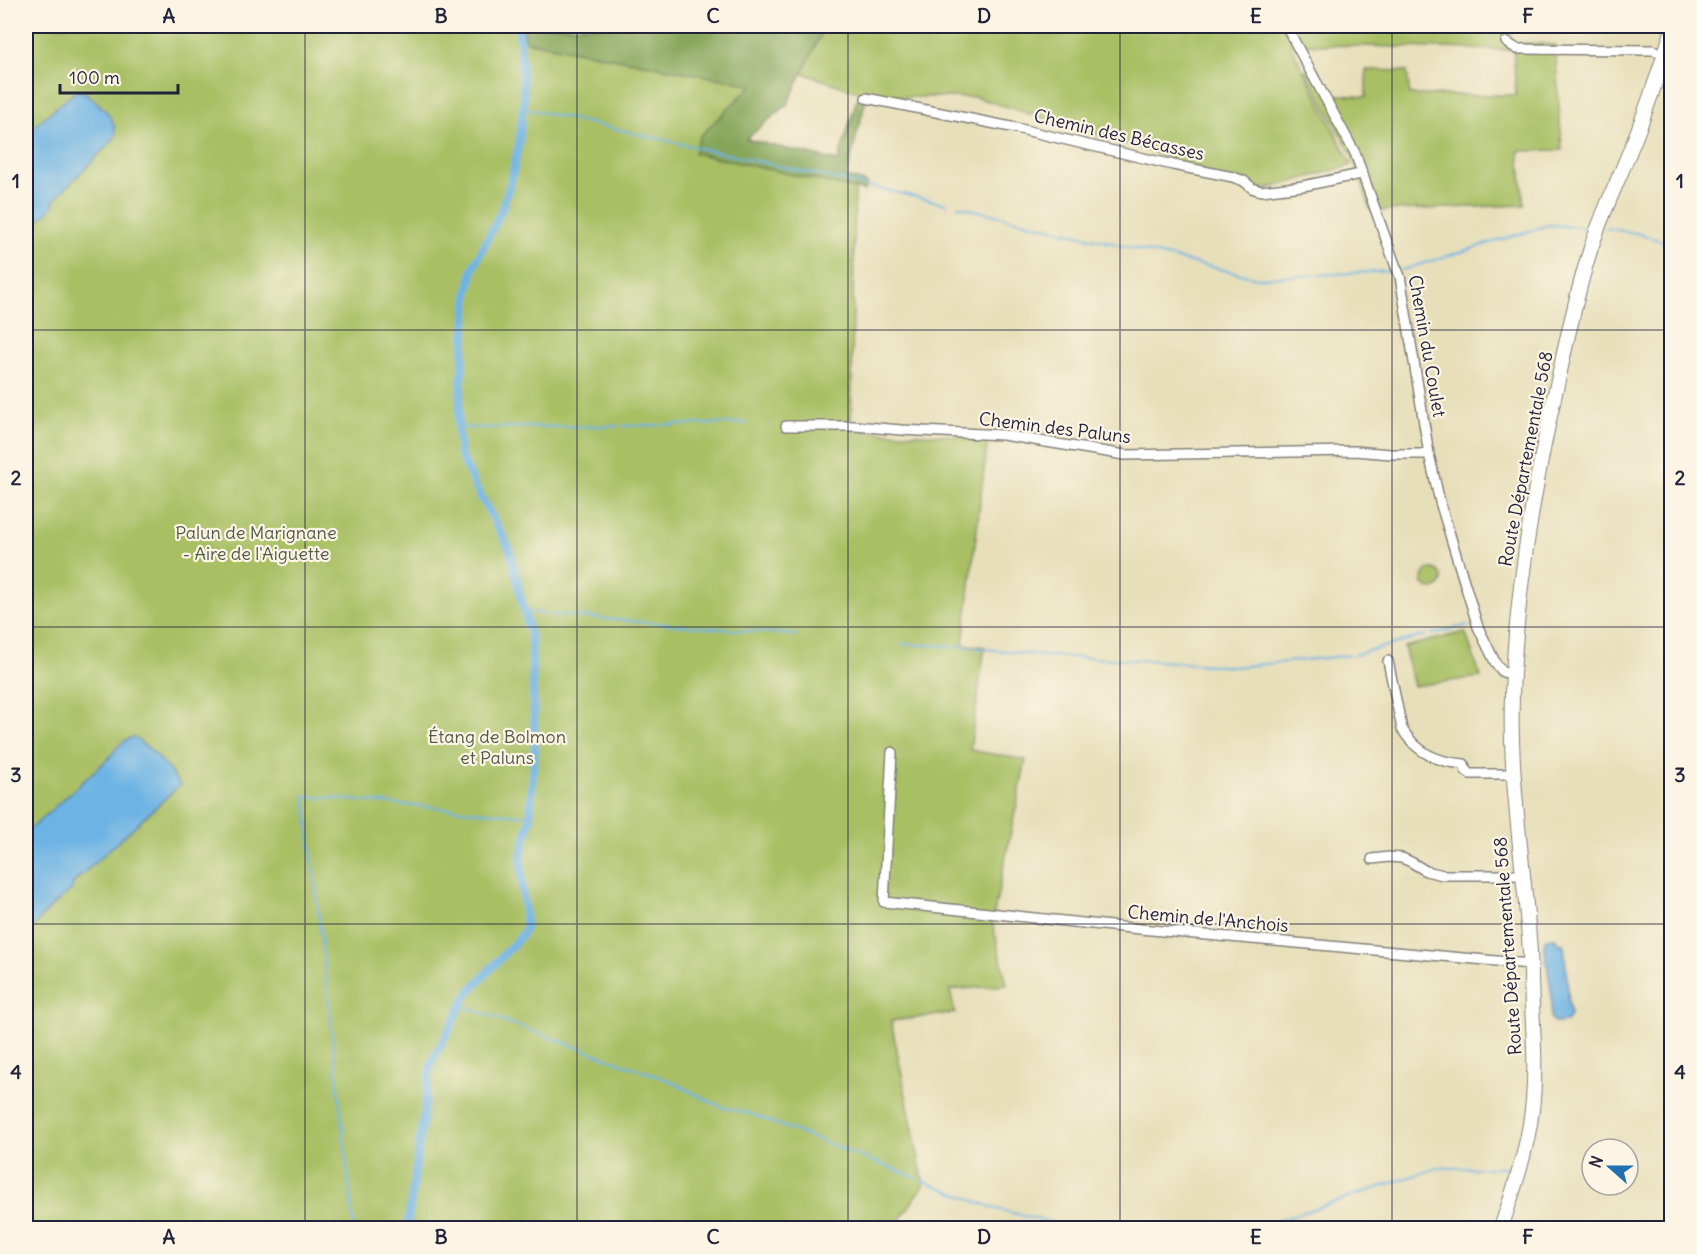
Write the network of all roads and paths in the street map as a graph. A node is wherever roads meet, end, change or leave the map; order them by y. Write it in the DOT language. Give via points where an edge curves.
graph roads {
  1 [pos="1286,26"];
  2 [pos="1671,36"];
  3 [pos="1506,42"];
  4 [pos="1664,53"];
  5 [pos="866,98"];
  6 [pos="1361,174"];
  7 [pos="786,426"];
  8 [pos="1429,454"];
  9 [pos="1388,661"];
  10 [pos="1512,675"];
  11 [pos="892,752"];
  12 [pos="1514,774"];
  13 [pos="1372,859"];
  14 [pos="1522,875"];
  15 [pos="1530,964"];
  16 [pos="1501,1228"];
  1 -- 6 [label="street, Chemin du Coulet" via="1354,153"];
  2 -- 4 [label="main road, Route Départementale 568"];
  3 -- 4 [label="street" via="1517,49"];
  4 -- 10 [label="main road, Route Départementale 568" via="1581,282 1533,495"];
  5 -- 6 [label="street, Chemin des Bécasses" via="1233,177 1261,191"];
  6 -- 8 [label="street, Chemin du Coulet" via="1400,276"];
  7 -- 8 [label="street, Chemin des Paluns" via="1003,435 1125,455 1355,451"];
  8 -- 10 [label="street, Chemin du Coulet" via="1478,627 1496,664"];
  9 -- 12 [label="street" via="1402,729 1416,746 1440,761 1464,764 1470,774"];
  10 -- 12 [label="main road, Route Départementale 568"];
  11 -- 15 [label="street, Chemin de l'Anchois" via="884,902"];
  12 -- 14 [label="main road, Route Départementale 568"];
  13 -- 14 [label="street" via="1402,858 1443,875"];
  14 -- 15 [label="main road, Route Départementale 568"];
  15 -- 16 [label="main road, Route Départementale 568" via="1535,1068 1532,1112 1519,1175"];
}
